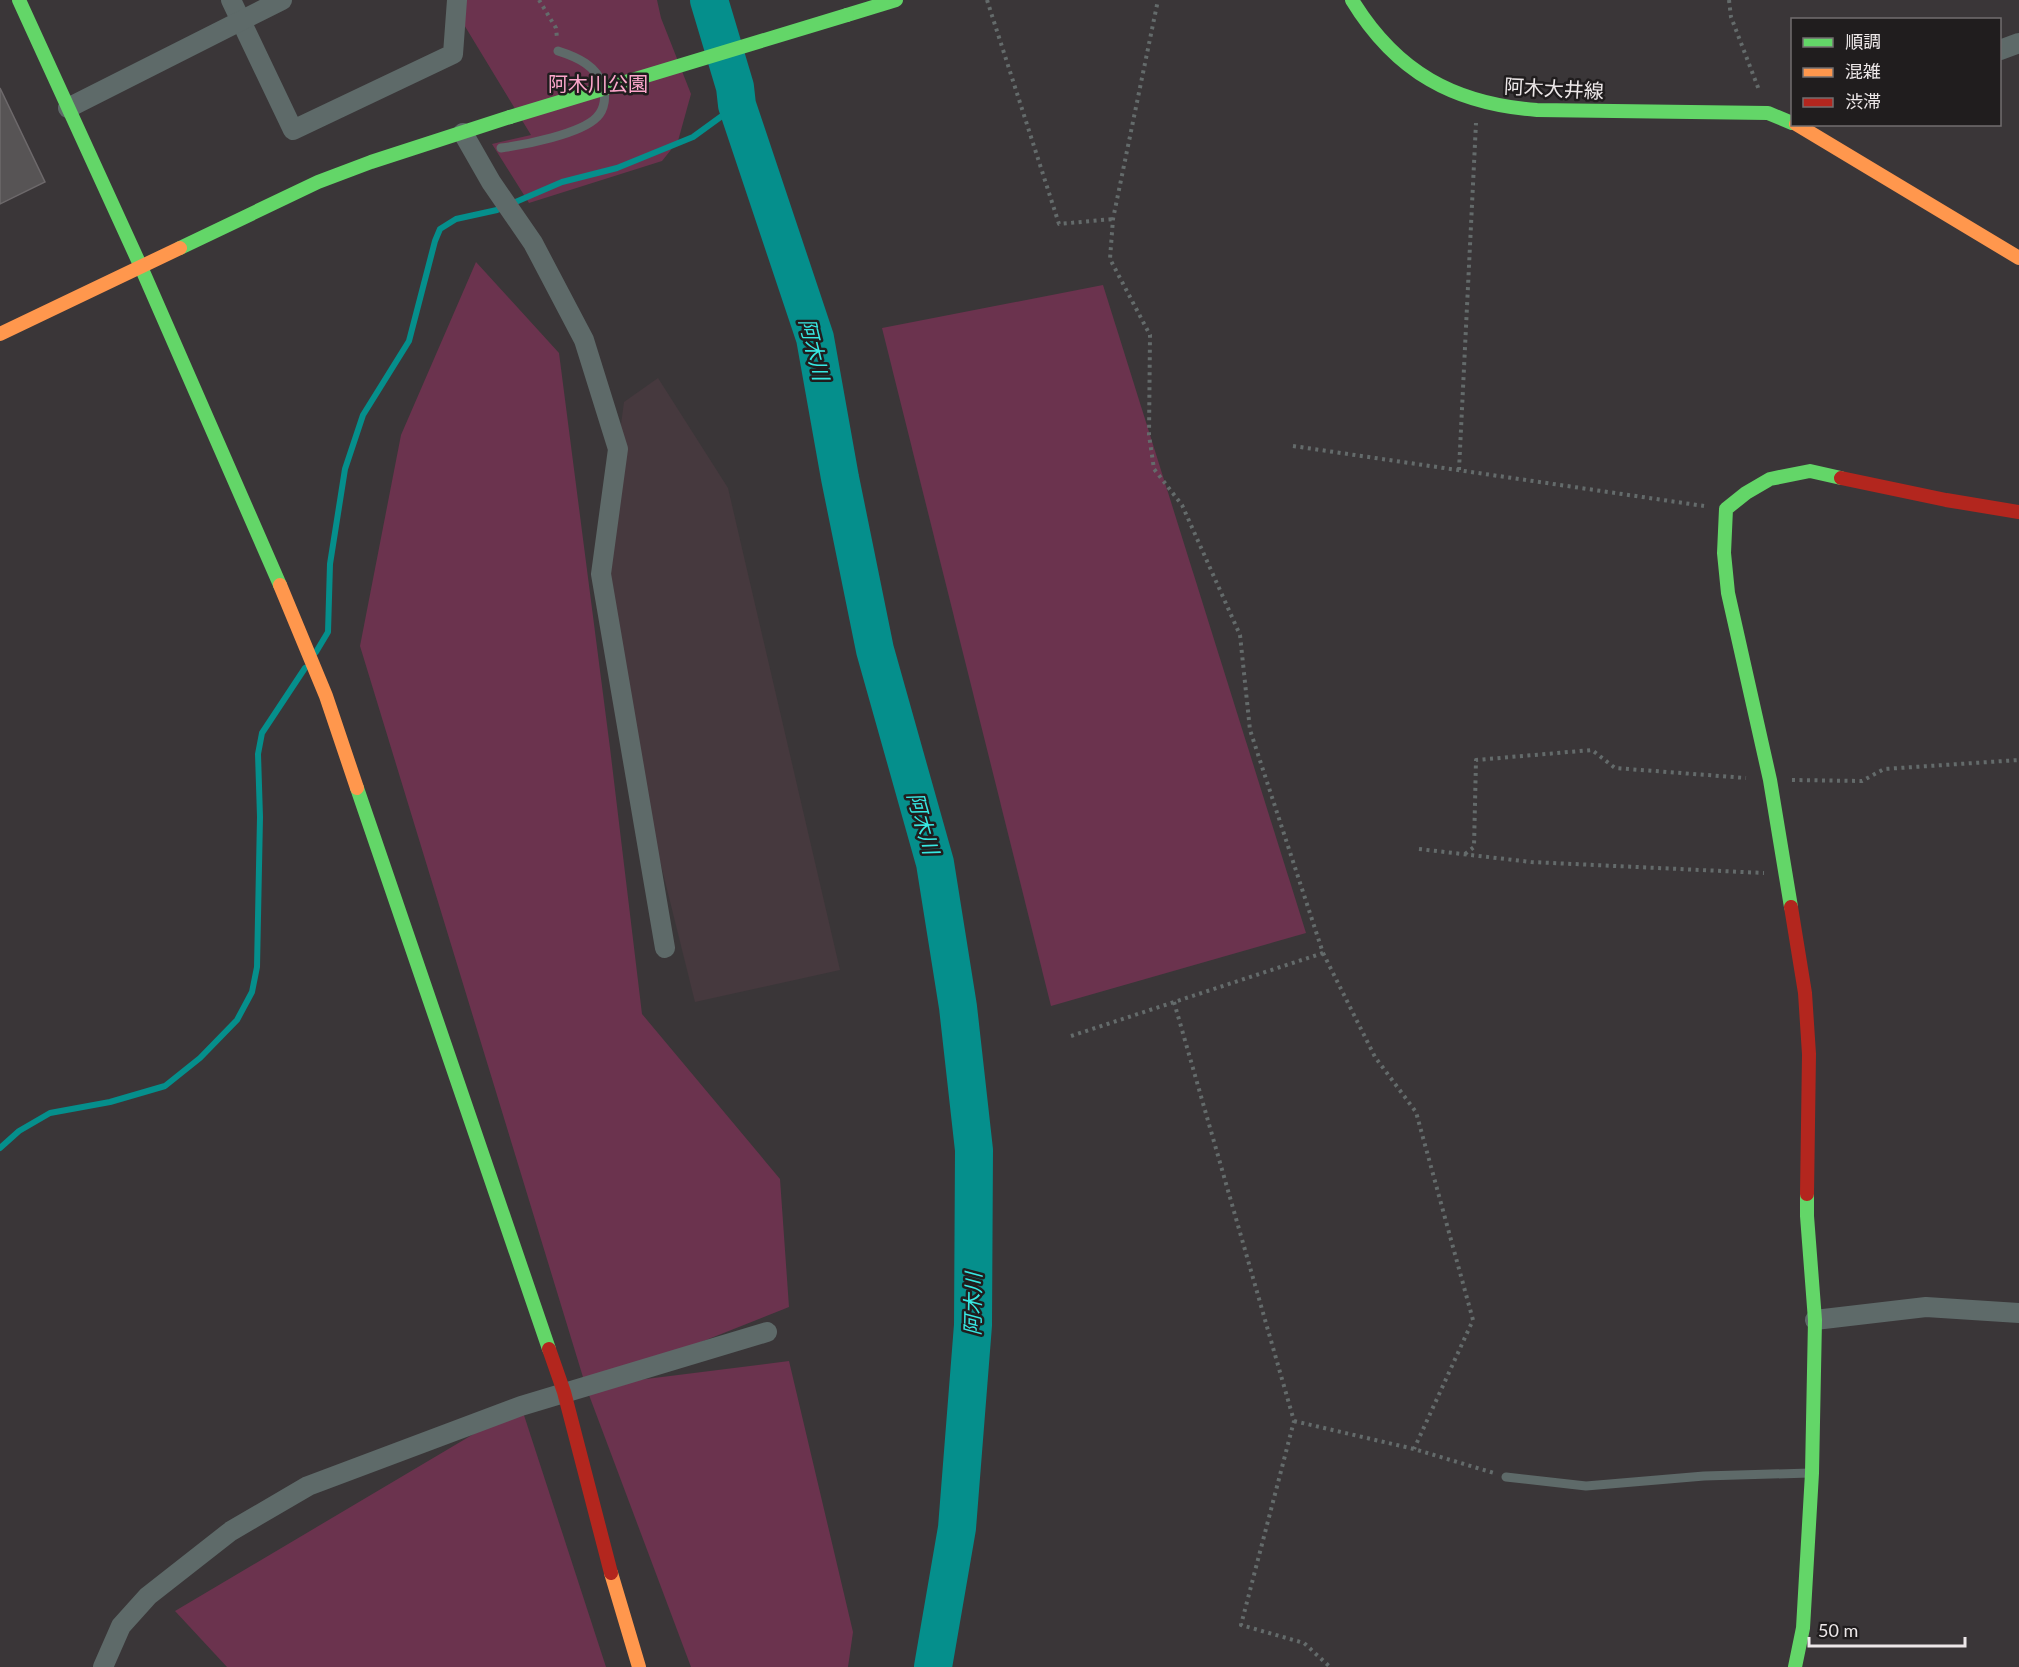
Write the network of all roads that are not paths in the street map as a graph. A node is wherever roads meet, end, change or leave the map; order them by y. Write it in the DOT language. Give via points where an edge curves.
graph roads {
  1 [pos="19,0"];
  2 [pos="231,0"];
  3 [pos="282,0"];
  4 [pos="457,0"];
  5 [pos="896,0"];
  6 [pos="1352,0"];
  7 [pos="241,21"];
  8 [pos="2019,43"];
  9 [pos="2001,50"];
  10 [pos="558,51"];
  11 [pos="68,108"];
  12 [pos="1791,122"];
  13 [pos="1798,126"];
  14 [pos="463,133"];
  15 [pos="501,148"];
  16 [pos="2019,258"];
  17 [pos="141,267"];
  18 [pos="0,334"];
  19 [pos="2019,512"];
  20 [pos="665,948"];
  21 [pos="2019,1313"];
  22 [pos="1815,1320"];
  23 [pos="767,1332"];
  24 [pos="564,1392"];
  25 [pos="1812,1473"];
  26 [pos="1506,1477"];
  27 [pos="103,1667"];
  28 [pos="639,1667"];
  29 [pos="1795,1667"];
  1 -- 11 [label="street"];
  2 -- 7 [label="street"];
  3 -- 7 [label="street"];
  4 -- 7 [label="street" via="453,54 293,129"];
  5 -- 14 [label="street, bridge"];
  6 -- 12 [label="street, 阿木大井線" via="1408,66 1443,88 1477,101 1555,111 1768,113"];
  7 -- 11 [label="street"];
  8 -- 9 [label="street"];
  10 -- 15 [label="lane" via="594,70 605,94 603,107 586,124 524,145"];
  11 -- 17 [label="street"];
  13 -- 16 [label="street, 阿木大井線"];
  14 -- 17 [label="street" via="318,182"];
  14 -- 20 [label="street" via="533,243 584,340 618,449 601,574"];
  17 -- 18 [label="street"];
  17 -- 24 [label="street" via="326,696"];
  19 -- 22 [label="street" via="1810,471 1770,479 1726,509 1724,553 1728,593 1770,780 1805,993 1809,1054 1807,1216"];
  21 -- 22 [label="street" via="1926,1307"];
  22 -- 25 [label="street"];
  23 -- 24 [label="street"];
  24 -- 27 [label="street" via="308,1486 231,1531 148,1596 121,1626"];
  24 -- 28 [label="street"];
  25 -- 26 [label="lane" via="1704,1476 1586,1486"];
  25 -- 29 [label="street" via="1803,1628"];
}
